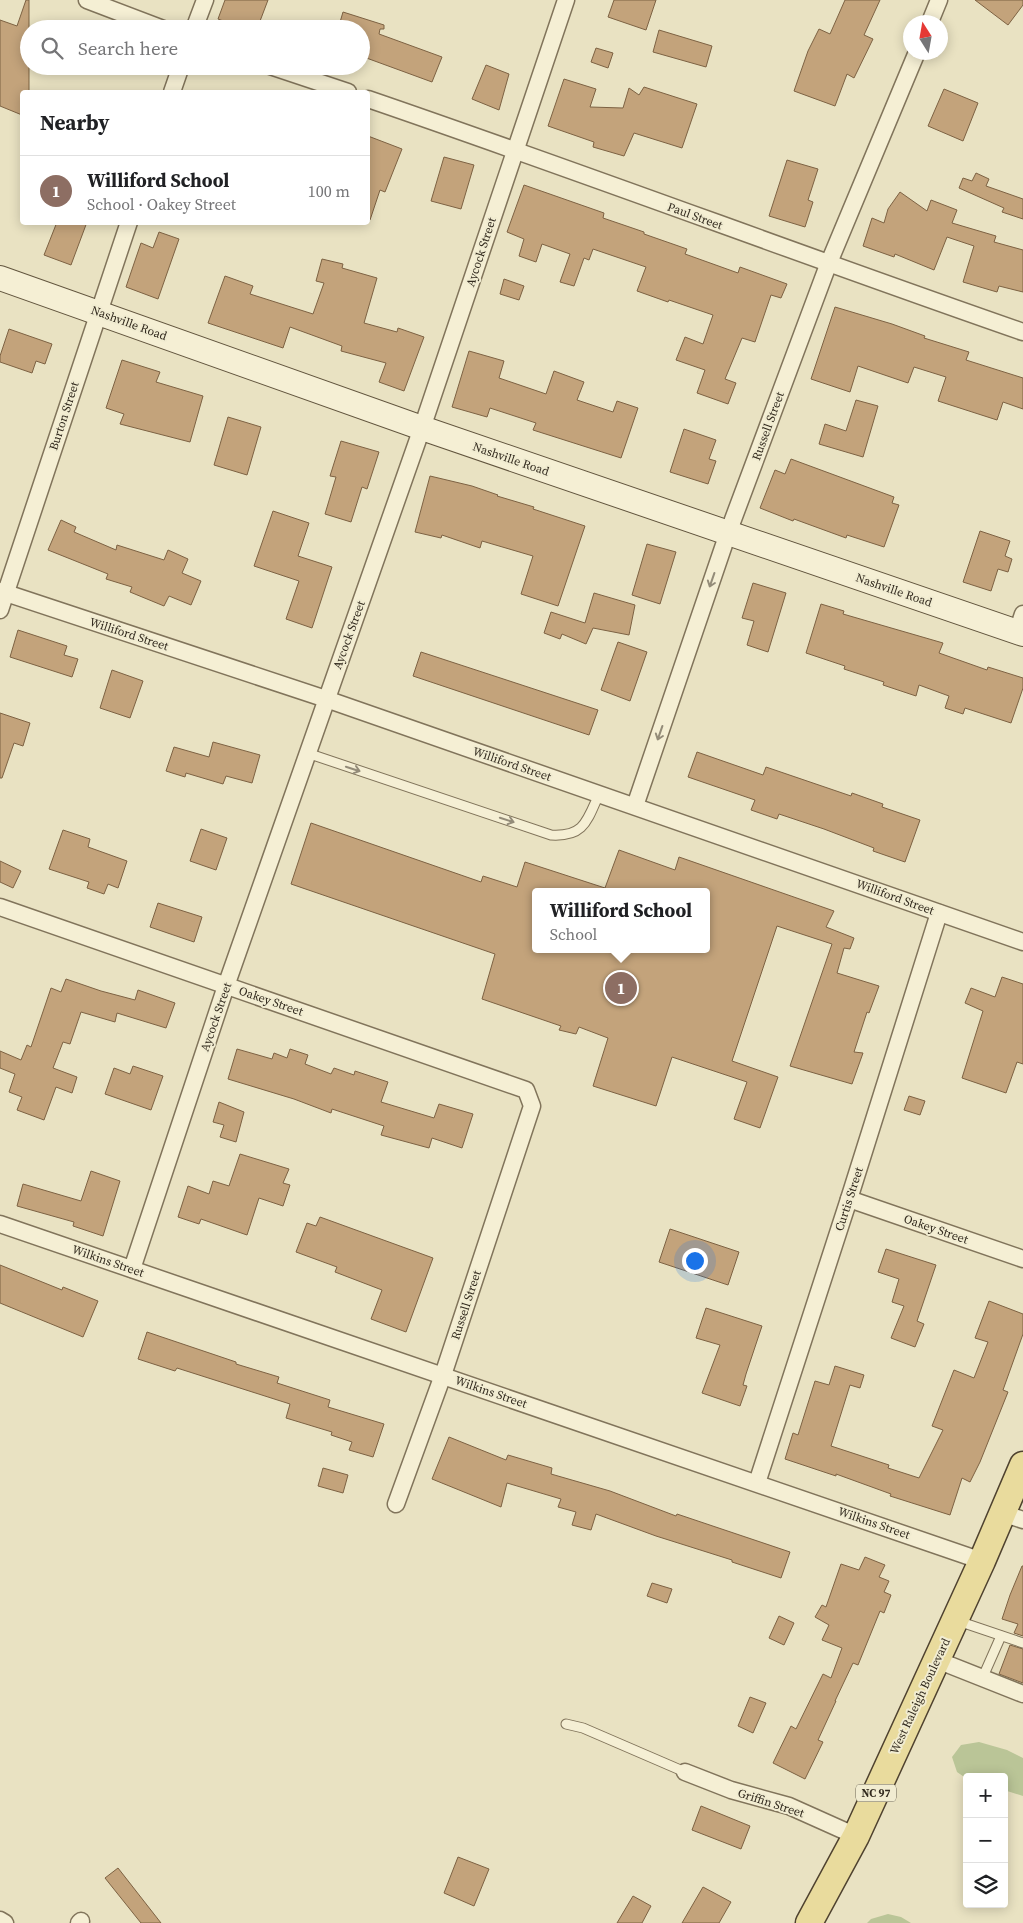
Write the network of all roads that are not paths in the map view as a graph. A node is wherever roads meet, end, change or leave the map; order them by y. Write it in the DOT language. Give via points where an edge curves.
graph roads {
  1 [pos="87,0"];
  2 [pos="205,0"];
  3 [pos="566,0"];
  4 [pos="939,0"];
  5 [pos="933,15"];
  6 [pos="139,20"];
  7 [pos="197,20"];
  8 [pos="914,60"];
  9 [pos="178,75"];
  10 [pos="297,75"];
  11 [pos="173,90"];
  12 [pos="342,90"];
  13 [pos="370,100"];
  14 [pos="515,149"];
  15 [pos="128,225"];
  16 [pos="828,264"];
  17 [pos="0,278"];
  18 [pos="99,312"];
  19 [pos="1023,332"];
  20 [pos="422,428"];
  21 [pos="728,534"];
  22 [pos="3,592"];
  23 [pos="0,610"];
  24 [pos="1021,627"];
  25 [pos="326,699"];
  26 [pos="307,754"];
  27 [pos="599,794"];
  28 [pos="635,806"];
  29 [pos="0,907"];
  30 [pos="939,913"];
  31 [pos="1023,942"];
  32 [pos="226,986"];
  33 [pos="532,1106"];
  34 [pos="849,1199"];
  35 [pos="0,1224"];
  36 [pos="1023,1259"];
  37 [pos="132,1269"];
  38 [pos="443,1375"];
  39 [pos="1023,1465"];
  40 [pos="757,1483"];
  41 [pos="396,1504"];
  42 [pos="1013,1517"];
  43 [pos="982,1561"];
  44 [pos="955,1620"];
  45 [pos="1002,1636"];
  46 [pos="1023,1643"];
  47 [pos="937,1660"];
  48 [pos="982,1679"];
  49 [pos="1023,1694"];
  50 [pos="566,1724"];
  51 [pos="685,1772"];
  52 [pos="856,1836"];
  53 [pos="0,1920"];
  54 [pos="5,1923"];
  55 [pos="808,1923"];
  1 -- 6 [label="street"];
  2 -- 7 [label="street"];
  3 -- 14 [label="street, Aycock Street"];
  4 -- 5 [label="street"];
  8 -- 16 [label="street, Russell Street"];
  9 -- 11 [label="street"];
  10 -- 12 [label="street"];
  13 -- 14 [label="street, Paul Street"];
  14 -- 16 [label="street, Paul Street"];
  14 -- 20 [label="street, Aycock Street"];
  15 -- 18 [label="street, Burton Street"];
  16 -- 19 [label="street, Paul Street"];
  16 -- 21 [label="street, Russell Street"];
  17 -- 18 [label="main road, Nashville Road"];
  18 -- 20 [label="main road, Nashville Road"];
  18 -- 22 [label="street, Burton Street"];
  20 -- 21 [label="main road, Nashville Road"];
  20 -- 25 [label="street, Aycock Street"];
  21 -- 24 [label="main road, Nashville Road"];
  21 -- 28 [label="street, Russell Street, one-way"];
  22 -- 23 [label="street, Burton Street"];
  22 -- 25 [label="street, Williford Street"];
  25 -- 26 [label="street, Aycock Street"];
  25 -- 27 [label="street, Williford Street"];
  26 -- 27 [label="lane, one-way" via="551,835 566,836 582,828"];
  26 -- 32 [label="street, Aycock Street"];
  27 -- 28 [label="street, Williford Street"];
  28 -- 30 [label="street, Williford Street"];
  29 -- 32 [label="street, Oakey Street"];
  30 -- 31 [label="street, Williford Street"];
  30 -- 34 [label="street, Curtis Street"];
  32 -- 33 [label="street, Oakey Street" via="526,1090"];
  32 -- 37 [label="street, Aycock Street"];
  33 -- 38 [label="street, Russell Street"];
  34 -- 36 [label="street, Oakey Street"];
  34 -- 40 [label="street, Curtis Street"];
  35 -- 37 [label="street, Wilkins Street"];
  37 -- 38 [label="street, Wilkins Street"];
  38 -- 40 [label="street, Wilkins Street"];
  38 -- 41 [label="street, Russell Street"];
  39 -- 42 [label="main road, West Raleigh Boulevard / NC 97"];
  40 -- 43 [label="street, Wilkins Street"];
  42 -- 43 [label="main road, West Raleigh Boulevard / NC 97"];
  43 -- 44 [label="main road, West Raleigh Boulevard / NC 97"];
  44 -- 45 [label="lane"];
  44 -- 47 [label="main road, West Raleigh Boulevard / NC 97"];
  45 -- 46 [label="lane"];
  45 -- 48 [label="lane"];
  47 -- 48 [label="street"];
  47 -- 52 [label="main road, West Raleigh Boulevard / NC 97"];
  48 -- 49 [label="street"];
  50 -- 51 [label="lane"];
  51 -- 52 [label="street, Griffin Street" via="731,1790 788,1806"];
  52 -- 55 [label="main road, West Raleigh Boulevard / NC 97"];
  53 -- 54 [label="street"];
}
